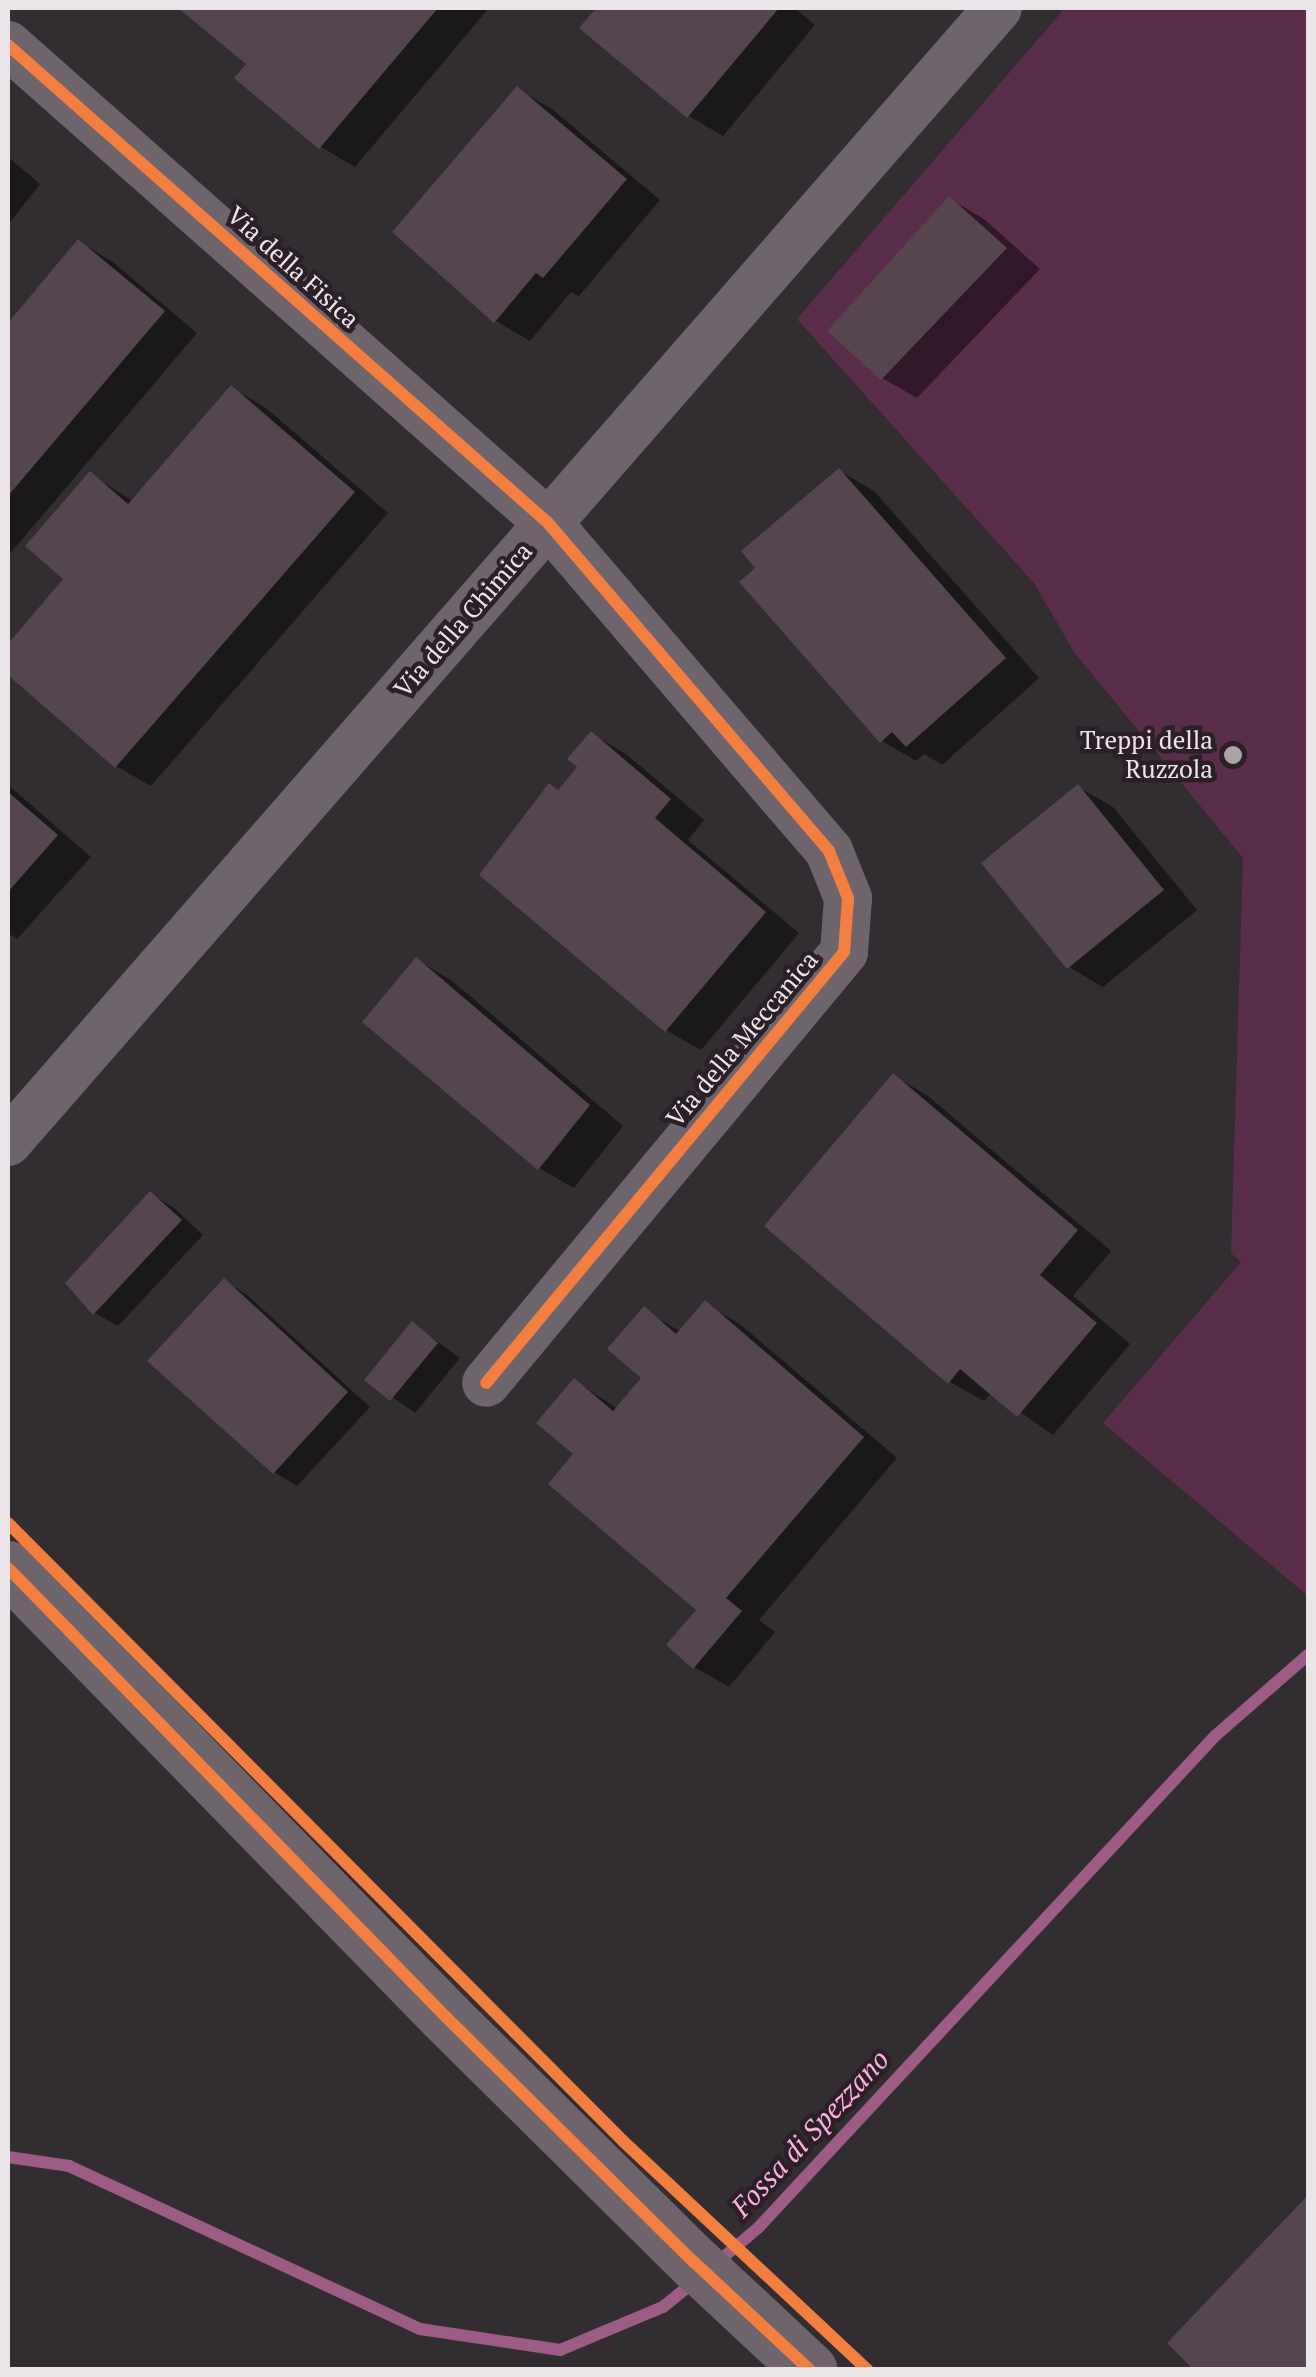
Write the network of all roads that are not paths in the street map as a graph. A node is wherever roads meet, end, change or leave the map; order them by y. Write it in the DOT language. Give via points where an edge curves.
graph roads {
  1 [pos="998,8"];
  2 [pos="8,45"];
  3 [pos="548,523"];
  4 [pos="8,1142"];
  5 [pos="486,1383"];
  6 [pos="8,1568"];
  7 [pos="810,2370"];
  1 -- 3 [label="street, Via della Chimica"];
  2 -- 3 [label="street, Via della Fisica"];
  3 -- 4 [label="street, Via della Chimica"];
  3 -- 5 [label="street, Via della Meccanica" via="830,851 848,898 844,952"];
  6 -- 7 [label="street" via="598,2168"];
}
